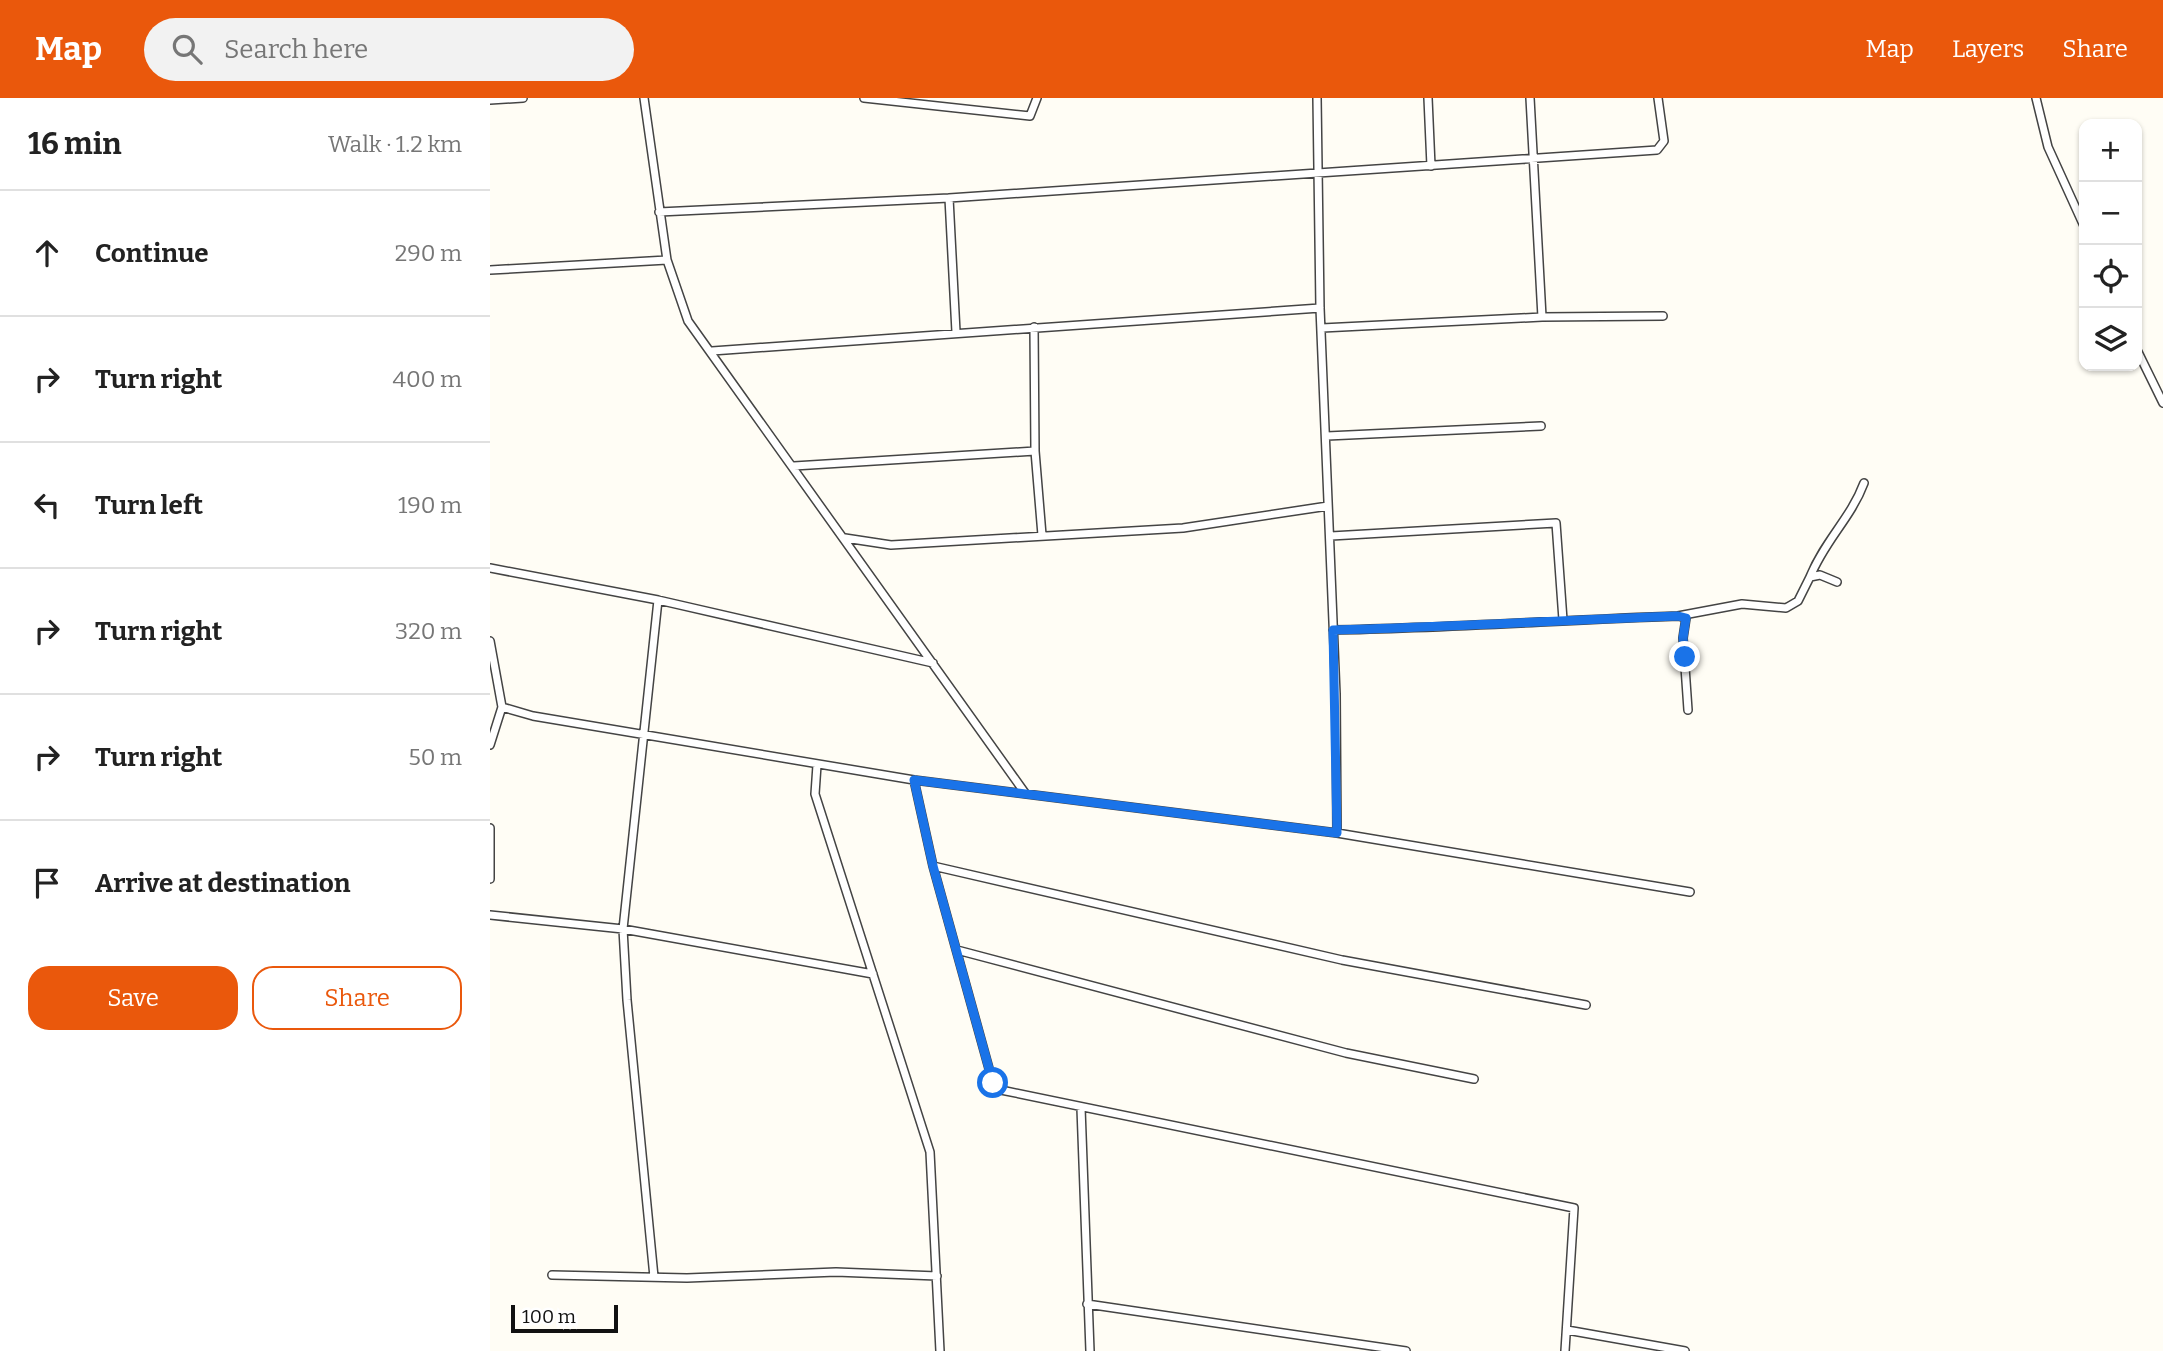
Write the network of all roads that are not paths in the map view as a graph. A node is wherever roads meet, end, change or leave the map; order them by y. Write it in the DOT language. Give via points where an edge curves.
graph roads {
  1 [pos="523,98"];
  2 [pos="644,98"];
  3 [pos="864,98"];
  4 [pos="1037,98"];
  5 [pos="1317,98"];
  6 [pos="1428,98"];
  7 [pos="1530,98"];
  8 [pos="1658,98"];
  9 [pos="2036,98"];
  10 [pos="490,100"];
  11 [pos="1534,160"];
  12 [pos="1431,166"];
  13 [pos="1319,173"];
  14 [pos="949,198"];
  15 [pos="659,212"];
  16 [pos="2079,215"];
  17 [pos="667,260"];
  18 [pos="490,270"];
  19 [pos="1320,307"];
  20 [pos="1663,316"];
  21 [pos="1542,317"];
  22 [pos="1034,327"];
  23 [pos="1322,328"];
  24 [pos="956,332"];
  25 [pos="712,351"];
  26 [pos="2142,360"];
  27 [pos="2163,403"];
  28 [pos="1541,426"];
  29 [pos="1327,436"];
  30 [pos="1035,451"];
  31 [pos="794,466"];
  32 [pos="1864,483"];
  33 [pos="1328,506"];
  34 [pos="1042,535"];
  35 [pos="1331,537"];
  36 [pos="845,538"];
  37 [pos="490,568"];
  38 [pos="1810,577"];
  39 [pos="1837,582"];
  40 [pos="658,600"];
  41 [pos="1678,616"];
  42 [pos="1563,620"];
  43 [pos="1333,630"];
  44 [pos="490,641"];
  45 [pos="933,663"];
  46 [pos="502,707"];
  47 [pos="1688,710"];
  48 [pos="644,735"];
  49 [pos="490,745"];
  50 [pos="817,765"];
  51 [pos="914,780"];
  52 [pos="1025,793"];
  53 [pos="490,828"];
  54 [pos="1337,833"];
  55 [pos="933,866"];
  56 [pos="490,879"];
  57 [pos="1690,892"];
  58 [pos="490,915"];
  59 [pos="623,929"];
  60 [pos="957,950"];
  61 [pos="873,974"];
  62 [pos="1586,1005"];
  63 [pos="1474,1079"];
  64 [pos="1081,1108"];
  65 [pos="552,1275"];
  66 [pos="937,1276"];
  67 [pos="654,1277"];
  68 [pos="1087,1304"];
  69 [pos="1567,1330"];
  70 [pos="940,1351"];
  71 [pos="1090,1351"];
  72 [pos="1406,1351"];
  73 [pos="1564,1351"];
  74 [pos="1685,1351"];
  1 -- 10 [label="street"];
  2 -- 15 [label="street"];
  3 -- 4 [label="street" via="1030,116"];
  5 -- 13 [label="street"];
  6 -- 12 [label="street"];
  7 -- 11 [label="street"];
  8 -- 11 [label="street" via="1664,141 1657,150"];
  9 -- 16 [label="street" via="2048,147"];
  11 -- 12 [label="street"];
  11 -- 21 [label="street"];
  12 -- 13 [label="street"];
  13 -- 14 [label="street"];
  13 -- 19 [label="street"];
  14 -- 15 [label="street"];
  14 -- 24 [label="street"];
  15 -- 17 [label="street"];
  17 -- 18 [label="street"];
  17 -- 25 [label="street" via="680,307"];
  19 -- 22 [label="street"];
  19 -- 23 [label="street"];
  20 -- 21 [label="street"];
  21 -- 23 [label="street"];
  22 -- 24 [label="street"];
  22 -- 30 [label="street"];
  23 -- 29 [label="street"];
  24 -- 25 [label="street"];
  25 -- 31 [label="street"];
  26 -- 27 [label="street"];
  28 -- 29 [label="street"];
  29 -- 33 [label="street"];
  30 -- 31 [label="street"];
  30 -- 34 [label="street"];
  31 -- 36 [label="street"];
  32 -- 38 [label="street" via="1854,509 1831,534"];
  33 -- 34 [label="street" via="1184,528"];
  33 -- 35 [label="street"];
  34 -- 36 [label="street" via="891,545"];
  35 -- 42 [label="street" via="1556,523"];
  35 -- 43 [label="street"];
  36 -- 45 [label="street"];
  37 -- 40 [label="street"];
  38 -- 39 [label="street" via="1820,575"];
  38 -- 41 [label="street" via="1798,601 1787,608 1742,604"];
  40 -- 45 [label="street"];
  40 -- 48 [label="street"];
  41 -- 42 [label="street"];
  41 -- 47 [label="street" via="1686,618"];
  42 -- 43 [label="street"];
  43 -- 54 [label="street"];
  44 -- 46 [label="street"];
  45 -- 52 [label="street"];
  46 -- 48 [label="street"];
  46 -- 49 [label="street"];
  48 -- 50 [label="street"];
  48 -- 59 [label="street"];
  50 -- 51 [label="street"];
  50 -- 61 [label="street" via="815,794"];
  51 -- 52 [label="street"];
  51 -- 55 [label="street"];
  52 -- 54 [label="street"];
  53 -- 56 [label="street"];
  54 -- 57 [label="street"];
  55 -- 60 [label="street"];
  55 -- 62 [label="street" via="1342,960"];
  58 -- 59 [label="street"];
  59 -- 61 [label="street"];
  59 -- 67 [label="street"];
  60 -- 63 [label="street" via="1346,1053"];
  60 -- 64 [label="street" via="993,1083 1001,1090"];
  61 -- 66 [label="street" via="930,1152"];
  64 -- 68 [label="street"];
  64 -- 69 [label="street" via="1574,1208"];
  65 -- 67 [label="street"];
  66 -- 67 [label="street" via="836,1272"];
  66 -- 70 [label="street"];
  68 -- 71 [label="street"];
  68 -- 72 [label="street"];
  69 -- 73 [label="street"];
  69 -- 74 [label="street"];
}
